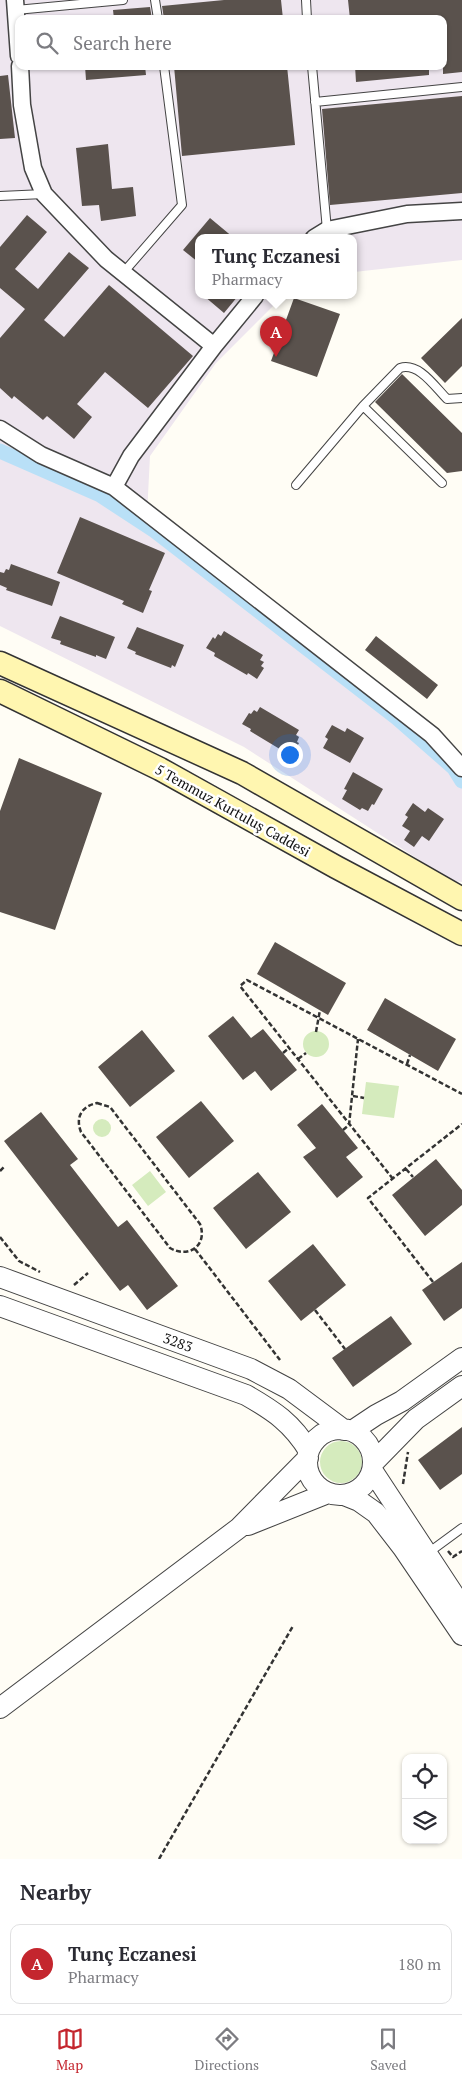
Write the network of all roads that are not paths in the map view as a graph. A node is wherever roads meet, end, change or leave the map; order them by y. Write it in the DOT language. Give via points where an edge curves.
graph roads {
  1 [pos="123,0"];
  2 [pos="155,0"];
  3 [pos="306,0"];
  4 [pos="15,5"];
  5 [pos="157,15"];
  6 [pos="307,15"];
  7 [pos="20,70"];
  8 [pos="165,70"];
  9 [pos="312,70"];
  10 [pos="462,87"];
  11 [pos="315,102"];
  12 [pos="44,194"];
  13 [pos="0,196"];
  14 [pos="462,211"];
  15 [pos="320,234"];
  16 [pos="123,273"];
  17 [pos="253,299"];
  18 [pos="214,346"];
  19 [pos="462,398"];
  20 [pos="363,406"];
  21 [pos="0,429"];
  22 [pos="442,483"];
  23 [pos="296,485"];
  24 [pos="114,487"];
  25 [pos="0,663"];
  26 [pos="0,692"];
  27 [pos="462,768"];
  28 [pos="462,899"];
  29 [pos="462,934"];
  30 [pos="0,1277"];
  31 [pos="0,1306"];
  32 [pos="462,1358"];
  33 [pos="462,1386"];
  34 [pos="348,1431"];
  35 [pos="309,1455"];
  36 [pos="373,1467"];
  37 [pos="336,1494"];
  38 [pos="239,1528"];
  39 [pos="462,1528"];
  40 [pos="426,1554"];
  41 [pos="462,1607"];
  42 [pos="462,1634"];
  43 [pos="0,1708"];
  1 -- 4 [label="lane"];
  2 -- 5 [label="lane"];
  3 -- 6 [label="lane"];
  7 -- 12 [label="street" via="22,104 33,168"];
  8 -- 16 [label="lane" via="182,205"];
  9 -- 11 [label="lane"];
  10 -- 11 [label="lane"];
  11 -- 15 [label="lane"];
  12 -- 13 [label="lane"];
  12 -- 16 [label="street"];
  14 -- 15 [label="street" via="406,214"];
  16 -- 18 [label="street"];
  17 -- 18 [label="street"];
  18 -- 24 [label="street" via="131,456"];
  19 -- 20 [label="lane" via="447,399 416,368 405,366 396,371"];
  20 -- 22 [label="lane"];
  20 -- 23 [label="lane"];
  21 -- 24 [label="street" via="41,455"];
  24 -- 27 [label="street" via="410,716 432,734"];
  25 -- 28 [label="main road" via="242,774"];
  26 -- 29 [label="main road, 5 Temmuz Kurtuluş Caddesi" via="160,769"];
  30 -- 34 [label="street, 3283" via="251,1369 289,1389"];
  31 -- 35 [label="street, 3283" via="246,1394 274,1411 298,1433"];
  32 -- 34 [label="street" via="402,1401"];
  33 -- 36 [label="street" via="416,1419"];
  34 -- 35 [label="street" via="323,1434"];
  34 -- 36 [label="street" via="359,1435 370,1447"];
  35 -- 37 [label="street" via="310,1475 314,1482"];
  35 -- 38 [label="street"];
  36 -- 37 [label="street" via="370,1478 359,1490"];
  36 -- 40 [label="street"];
  37 -- 38 [label="street"];
  37 -- 42 [label="street" via="359,1501 376,1513 404,1548"];
  38 -- 43 [label="street"];
  39 -- 40 [label="lane"];
  40 -- 41 [label="street"];
}
